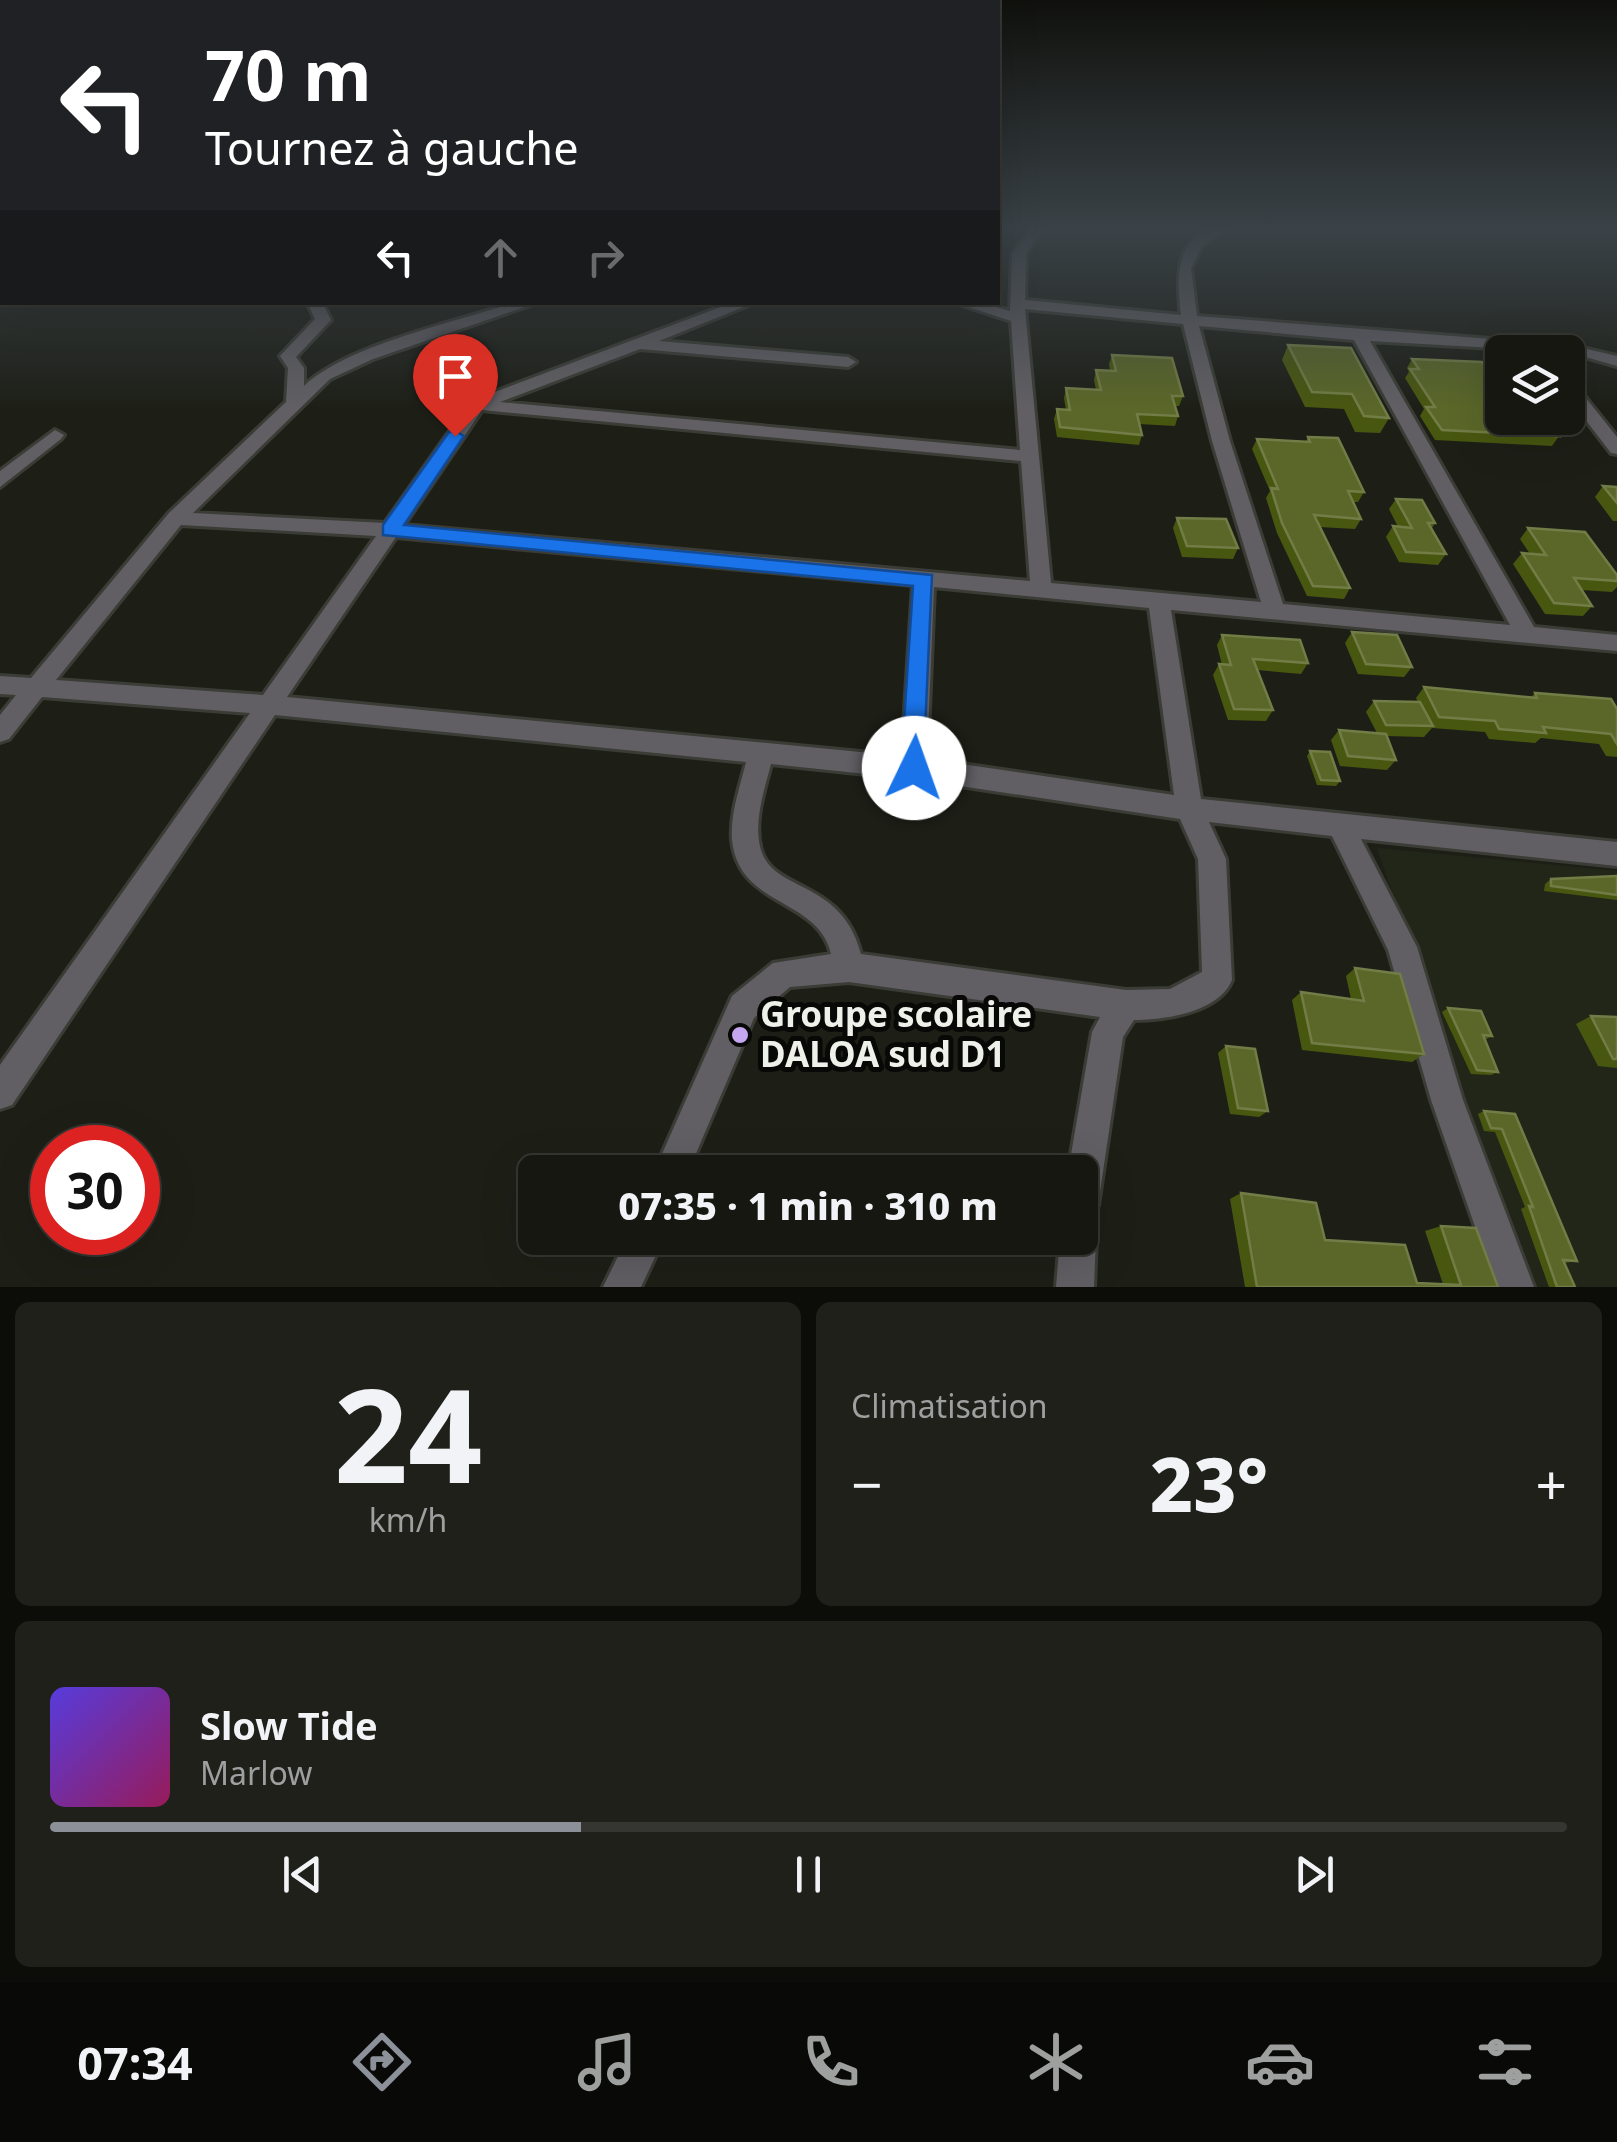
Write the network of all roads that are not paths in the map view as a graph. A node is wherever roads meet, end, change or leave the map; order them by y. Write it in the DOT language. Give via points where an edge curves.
graph roads {
  1 [pos="1018,289"];
  2 [pos="1186,289"];
  3 [pos="316,305"];
  4 [pos="523,305"];
  5 [pos="741,305"];
  6 [pos="979,305"];
  7 [pos="1017,311"];
  8 [pos="1190,322"];
  9 [pos="1360,336"];
  10 [pos="637,345"];
  11 [pos="1485,346"];
  12 [pos="1585,353"];
  13 [pos="848,362"];
  14 [pos="1617,362"];
  15 [pos="295,402"];
  16 [pos="477,405"];
  17 [pos="1585,409"];
  18 [pos="55,435"];
  19 [pos="1617,449"];
  20 [pos="1030,456"];
  21 [pos="0,481"];
  22 [pos="176,518"];
  23 [pos="390,530"];
  24 [pos="924,580"];
  25 [pos="1041,591"];
  26 [pos="1159,602"];
  27 [pos="1274,611"];
  28 [pos="1527,635"];
  29 [pos="1617,643"];
  30 [pos="0,684"];
  31 [pos="39,689"];
  32 [pos="269,705"];
  33 [pos="0,732"];
  34 [pos="761,753"];
  35 [pos="914,768"];
  36 [pos="1189,809"];
  37 [pos="1340,825"];
  38 [pos="1617,854"];
  39 [pos="848,967"];
  40 [pos="1126,1005"];
  41 [pos="0,1093"];
  42 [pos="678,1155"];
  43 [pos="1088,1155"];
  44 [pos="638,1255"];
  45 [pos="1077,1255"];
  46 [pos="622,1287"];
  47 [pos="1075,1287"];
  48 [pos="1514,1287"];
  1 -- 7 [label="street"];
  2 -- 8 [label="street"];
  3 -- 15 [label="street" via="323,320 288,352 296,368"];
  4 -- 15 [label="street" via="347,364"];
  5 -- 10 [label="street"];
  6 -- 7 [label="street"];
  7 -- 8 [label="street"];
  7 -- 20 [label="street"];
  8 -- 9 [label="street"];
  8 -- 27 [label="street"];
  9 -- 11 [label="street"];
  9 -- 28 [label="street"];
  10 -- 13 [label="street"];
  10 -- 16 [label="street"];
  12 -- 14 [label="street"];
  15 -- 22 [label="street"];
  16 -- 20 [label="street"];
  16 -- 23 [label="street"];
  17 -- 19 [label="street"];
  18 -- 21 [label="street"];
  20 -- 25 [label="street"];
  22 -- 23 [label="street"];
  22 -- 31 [label="street"];
  23 -- 24 [label="street"];
  23 -- 32 [label="street"];
  24 -- 25 [label="street"];
  24 -- 35 [label="street"];
  25 -- 26 [label="street"];
  26 -- 27 [label="street"];
  26 -- 36 [label="street"];
  27 -- 28 [label="street"];
  28 -- 29 [label="street"];
  30 -- 31 [label="street"];
  31 -- 32 [label="street"];
  31 -- 33 [label="street"];
  32 -- 34 [label="street"];
  32 -- 41 [label="street"];
  34 -- 35 [label="street"];
  34 -- 39 [label="street" via="747,850 765,882 807,903 838,929"];
  35 -- 36 [label="street"];
  36 -- 37 [label="street"];
  36 -- 40 [label="street" via="1212,860 1217,980 1173,1004"];
  37 -- 38 [label="street"];
  37 -- 48 [label="street" via="1402,947 1446,1100"];
  39 -- 40 [label="street"];
  39 -- 42 [label="street" via="784,972 743,1007"];
  40 -- 43 [label="street" via="1108,1032"];
  44 -- 46 [label="street"];
  45 -- 47 [label="street"];
}
